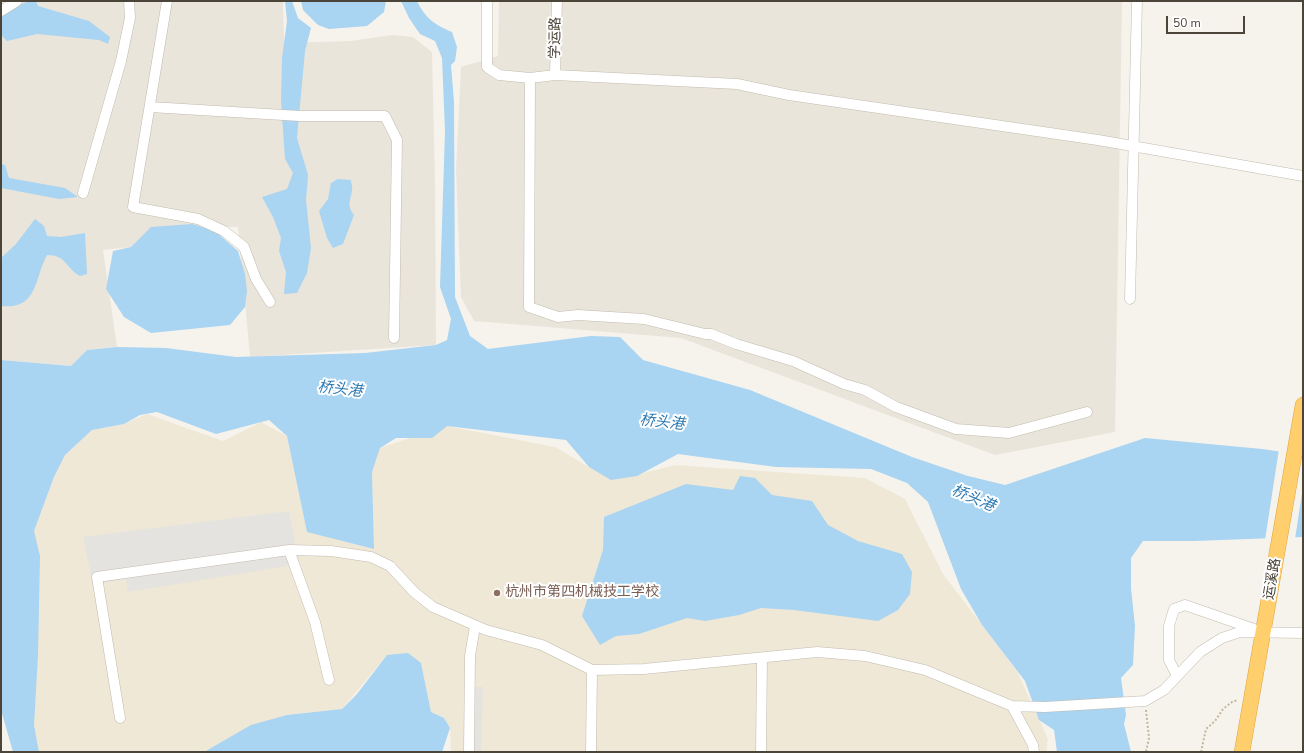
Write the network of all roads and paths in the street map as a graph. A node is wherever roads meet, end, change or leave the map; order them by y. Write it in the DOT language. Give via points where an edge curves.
graph roads {
  1 [pos="17,1"];
  2 [pos="129,1"];
  3 [pos="167,1"];
  4 [pos="487,1"];
  5 [pos="557,1"];
  6 [pos="1137,1"];
  7 [pos="1,10"];
  8 [pos="555,76"];
  9 [pos="530,78"];
  10 [pos="150,108"];
  11 [pos="1134,148"];
  12 [pos="1303,176"];
  13 [pos="83,193"];
  14 [pos="1130,299"];
  15 [pos="270,302"];
  16 [pos="394,338"];
  17 [pos="1303,405"];
  18 [pos="1087,412"];
  19 [pos="289,550"];
  20 [pos="475,626"];
  21 [pos="1264,632"];
  22 [pos="1303,633"];
  23 [pos="762,658"];
  24 [pos="592,670"];
  25 [pos="1178,676"];
  26 [pos="329,680"];
  27 [pos="1238,700"];
  28 [pos="1145,701"];
  29 [pos="1012,706"];
  30 [pos="120,718"];
  31 [pos="469,752"];
  32 [pos="592,752"];
  33 [pos="761,752"];
  34 [pos="1034,752"];
  35 [pos="1146,752"];
  36 [pos="1201,752"];
  37 [pos="1242,752"];
  1 -- 7 [label="street"];
  2 -- 13 [label="street" via="130,18 121,60"];
  3 -- 10 [label="street"];
  4 -- 9 [label="street" via="487,67 499,75"];
  5 -- 8 [label="street, 学运路"];
  6 -- 11 [label="street"];
  8 -- 9 [label="street"];
  8 -- 11 [label="street" via="737,84 789,95 1098,140"];
  9 -- 18 [label="street" via="528,306 558,317 578,315 644,319 711,334 793,361 844,384 865,390 896,407 956,429 1009,433"];
  10 -- 15 [label="street" via="133,208 198,220 224,231 244,247 256,279"];
  10 -- 16 [label="street" via="300,116 385,116 397,140"];
  11 -- 12 [label="street"];
  11 -- 14 [label="street"];
  17 -- 21 [label="highway, 运溪路"];
  19 -- 20 [label="street" via="331,551 371,557 390,566 414,592 433,607"];
  19 -- 26 [label="street" via="315,622"];
  19 -- 30 [label="street" via="97,577"];
  20 -- 24 [label="street" via="542,644"];
  20 -- 31 [label="street" via="470,656"];
  21 -- 22 [label="street"];
  21 -- 25 [label="street" via="1240,632 1222,638 1200,652"];
  21 -- 25 [label="street" via="1185,605 1174,609 1169,626 1169,660"];
  21 -- 37 [label="highway, 运溪路"];
  23 -- 24 [label="street"];
  23 -- 29 [label="street" via="817,652 865,656 925,670"];
  23 -- 33 [label="street"];
  24 -- 32 [label="street"];
  25 -- 28 [label="street" via="1164,690"];
  27 -- 36 [label="path" via="1223,709 1206,730"];
  28 -- 29 [label="street" via="1045,707"];
  28 -- 35 [label="path" via="1149,738"];
  29 -- 34 [label="street" via="1033,745"];
}
